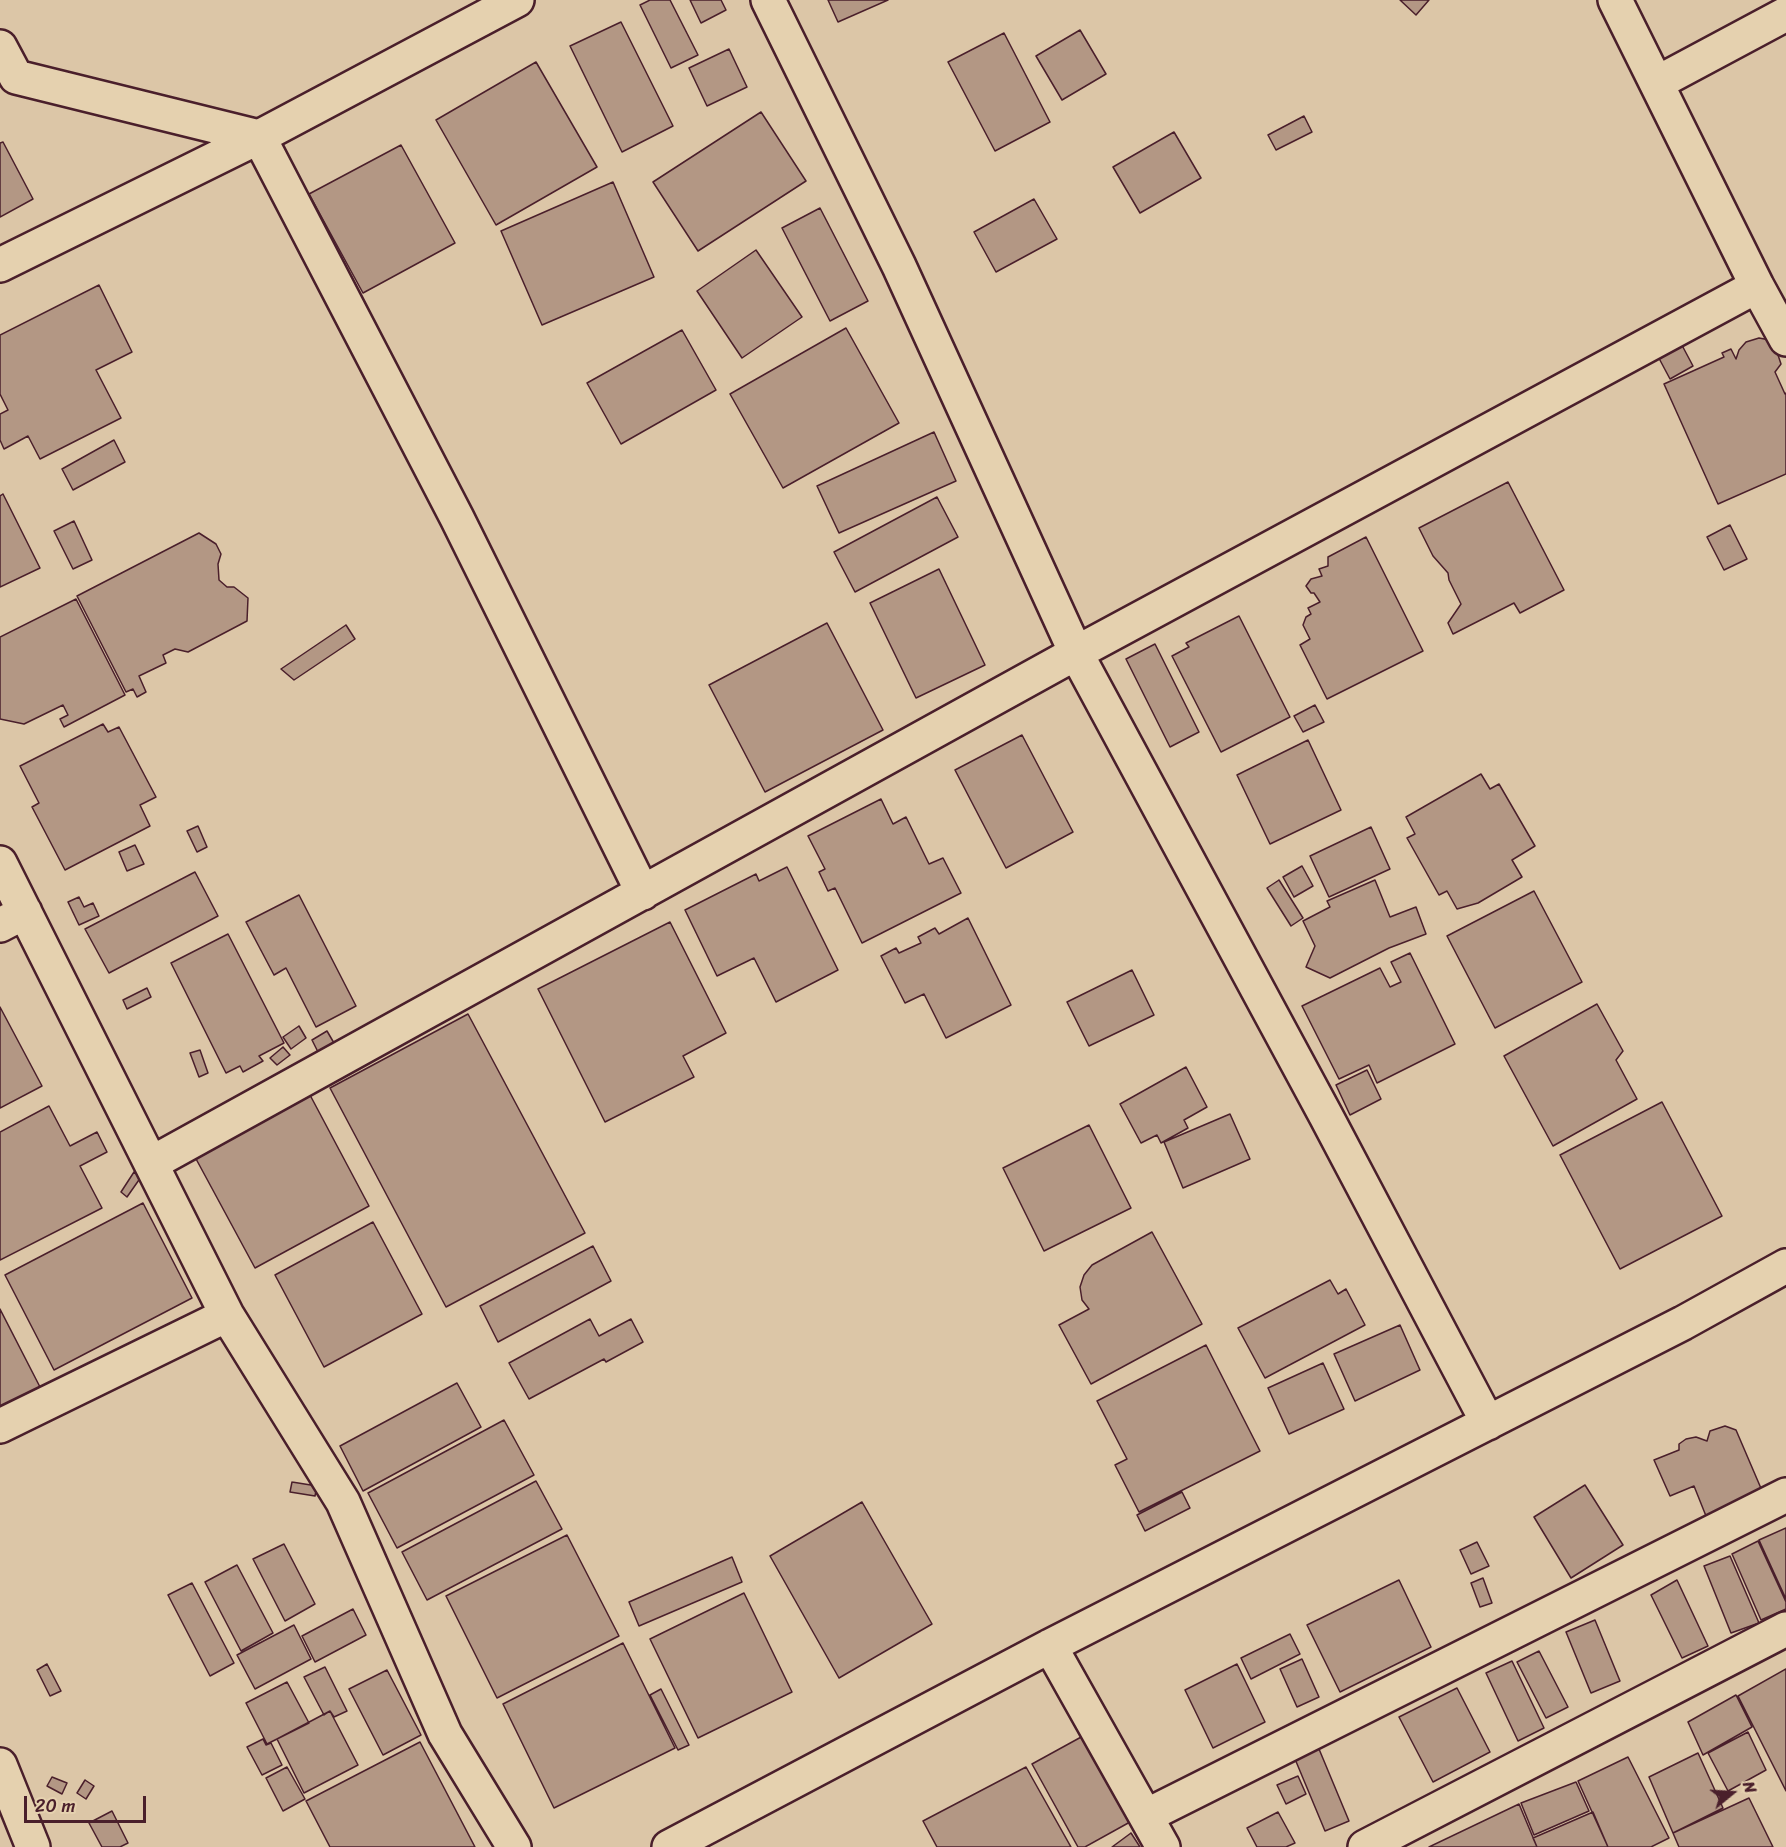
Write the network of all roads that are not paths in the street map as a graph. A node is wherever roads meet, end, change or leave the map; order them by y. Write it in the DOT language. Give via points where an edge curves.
graph roads {
  1 [pos="517,0"];
  2 [pos="768,0"];
  3 [pos="1615,0"];
  4 [pos="1786,14"];
  5 [pos="0,47"];
  6 [pos="1657,83"];
  7 [pos="259,136"];
  8 [pos="0,265"];
  9 [pos="1757,286"];
  10 [pos="1786,339"];
  11 [pos="1076,653"];
  12 [pos="0,863"];
  13 [pos="643,893"];
  14 [pos="12,918"];
  15 [pos="152,1163"];
  16 [pos="1786,1266"];
  17 [pos="227,1315"];
  18 [pos="1488,1423"];
  19 [pos="0,1426"];
  20 [pos="1786,1495"];
  21 [pos="1786,1629"];
  22 [pos="1050,1646"];
  23 [pos="0,1765"];
  24 [pos="1146,1816"];
  25 [pos="33,1847"];
  26 [pos="514,1847"];
  27 [pos="669,1847"];
  28 [pos="1163,1847"];
  29 [pos="1365,1847"];
  1 -- 7 [label="street"];
  2 -- 11 [label="street" via="898,266"];
  3 -- 6 [label="street"];
  4 -- 6 [label="street"];
  5 -- 7 [label="street" via="16,77"];
  6 -- 9 [label="street"];
  7 -- 8 [label="street"];
  7 -- 13 [label="street" via="457,518"];
  9 -- 10 [label="street"];
  9 -- 11 [label="street"];
  11 -- 13 [label="street"];
  11 -- 18 [label="street"];
  12 -- 14 [label="street"];
  13 -- 15 [label="street"];
  14 -- 15 [label="street"];
  15 -- 17 [label="street"];
  16 -- 18 [label="street"];
  17 -- 19 [label="street"];
  17 -- 26 [label="street" via="343,1502 445,1734"];
  18 -- 22 [label="street"];
  20 -- 24 [label="street"];
  21 -- 29 [label="street"];
  22 -- 24 [label="street"];
  22 -- 27 [label="street"];
  23 -- 25 [label="street"];
  24 -- 28 [label="street"];
}
